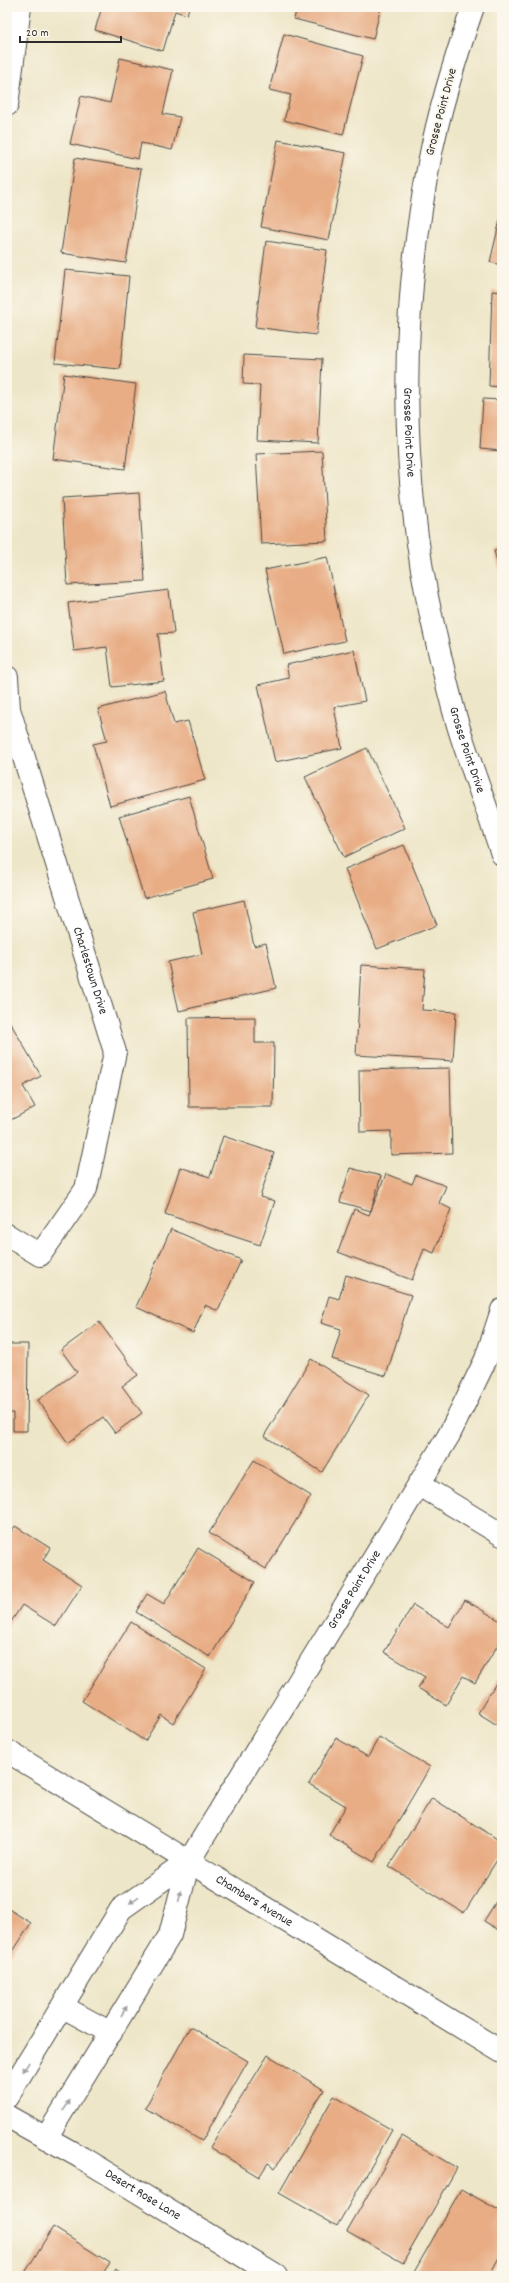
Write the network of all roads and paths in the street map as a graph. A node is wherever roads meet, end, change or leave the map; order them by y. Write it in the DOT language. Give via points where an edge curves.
graph roads {
  1 [pos="20,7"];
  2 [pos="473,7"];
  3 [pos="7,105"];
  4 [pos="7,677"];
  5 [pos="502,854"];
  6 [pos="7,1235"];
  7 [pos="502,1310"];
  8 [pos="420,1485"];
  9 [pos="502,1535"];
  10 [pos="7,1751"];
  11 [pos="189,1861"];
  12 [pos="63,2007"];
  13 [pos="111,2033"];
  14 [pos="502,2052"];
  15 [pos="7,2097"];
  16 [pos="7,2116"];
  17 [pos="46,2138"];
  18 [pos="276,2276"];
  1 -- 3 [label="street"];
  2 -- 5 [label="street, Grosse Point Drive" via="458,50 430,156 412,274 407,378 413,509 433,628 460,733"];
  4 -- 6 [label="street, Charlestown Drive" via="9,709 115,1052 86,1189 40,1255"];
  7 -- 8 [label="street, Grosse Point Drive" via="486,1359 449,1435"];
  8 -- 9 [label="street"];
  8 -- 11 [label="street, Grosse Point Drive"];
  10 -- 11 [label="street, Chambers Avenue"];
  11 -- 12 [label="street, one-way" via="121,1909"];
  13 -- 11 [label="street, one-way" via="170,1935"];
  11 -- 14 [label="street, Chambers Avenue"];
  12 -- 13 [label="street"];
  12 -- 15 [label="street, one-way"];
  17 -- 13 [label="street, one-way"];
  16 -- 17 [label="street, Desert Rose Lane"];
  17 -- 18 [label="street, Desert Rose Lane"];
}
